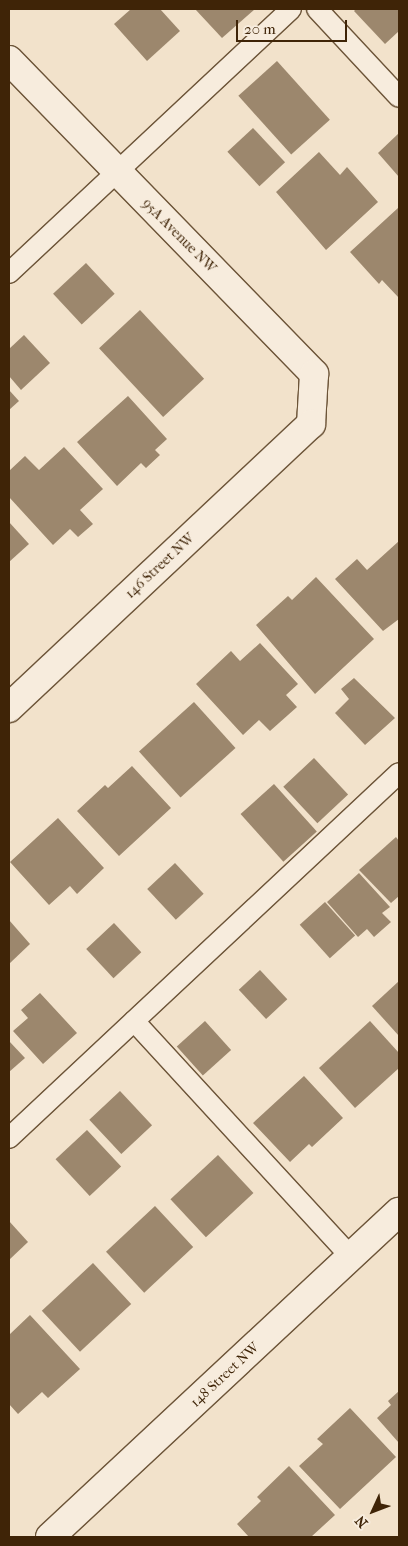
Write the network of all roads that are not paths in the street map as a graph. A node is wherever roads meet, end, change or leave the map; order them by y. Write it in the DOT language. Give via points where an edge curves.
graph roads {
  1 [pos="291,9"];
  2 [pos="317,9"];
  3 [pos="9,60"];
  4 [pos="399,97"];
  5 [pos="117,172"];
  6 [pos="9,273"];
  7 [pos="310,424"];
  8 [pos="9,708"];
  9 [pos="399,773"];
  10 [pos="134,1021"];
  11 [pos="9,1138"];
  12 [pos="399,1212"];
  13 [pos="351,1257"];
  14 [pos="50,1537"];
  1 -- 5 [label="lane"];
  2 -- 4 [label="lane"];
  3 -- 5 [label="street, 95A Avenue NW"];
  5 -- 6 [label="lane"];
  5 -- 7 [label="street, 95A Avenue NW" via="314,374"];
  7 -- 8 [label="street, 146 Street NW"];
  9 -- 10 [label="lane"];
  10 -- 11 [label="lane"];
  10 -- 13 [label="lane"];
  12 -- 13 [label="street, 148 Street NW"];
  13 -- 14 [label="street, 148 Street NW"];
}
